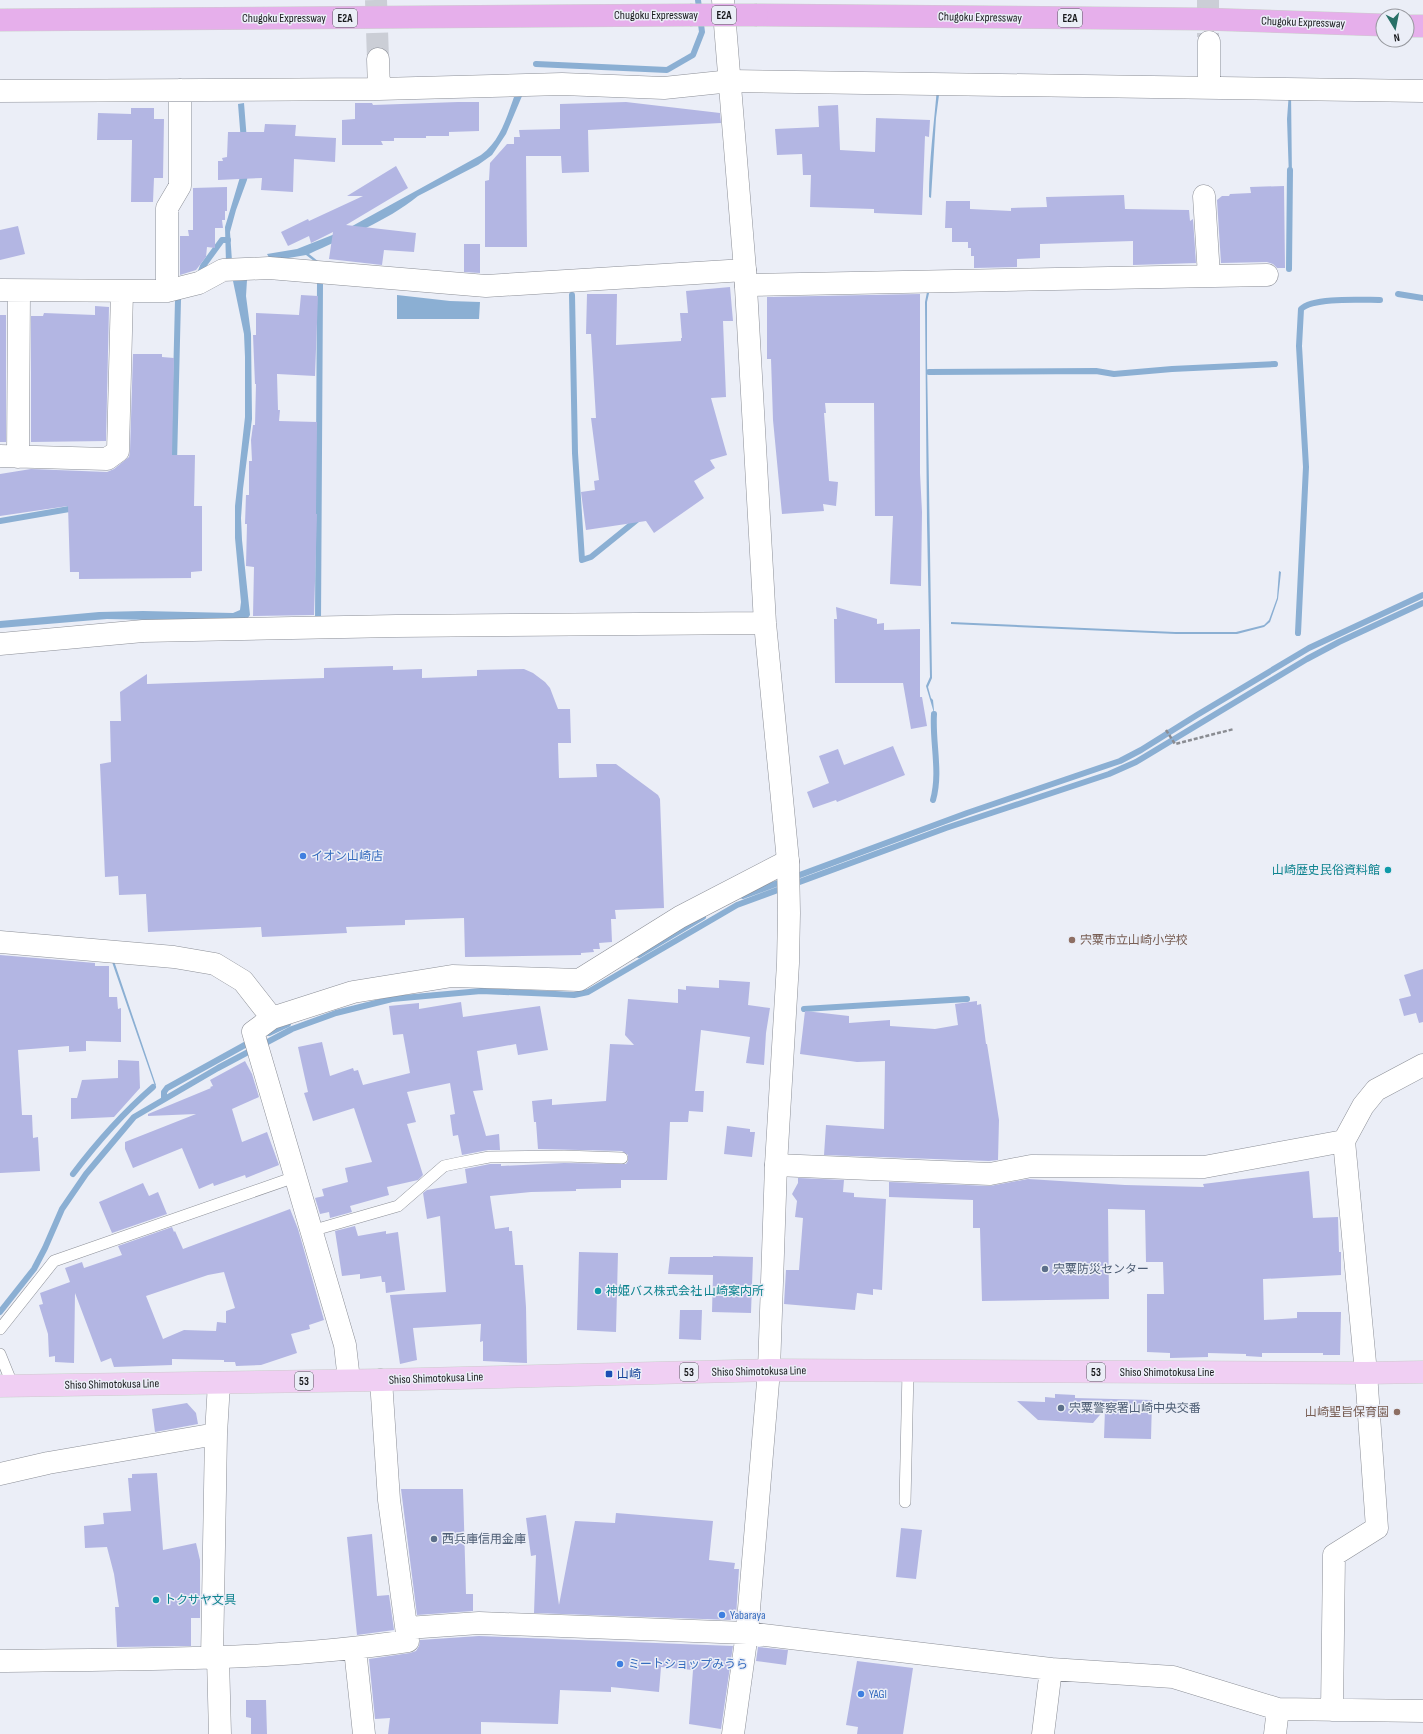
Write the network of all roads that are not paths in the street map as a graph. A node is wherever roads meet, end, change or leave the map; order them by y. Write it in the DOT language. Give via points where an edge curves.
graph roads {
  1 [pos="724,0"];
  2 [pos="0,20"];
  3 [pos="1375,25"];
  4 [pos="1208,42"];
  5 [pos="378,59"];
  6 [pos="731,80"];
  7 [pos="1210,88"];
  8 [pos="379,89"];
  9 [pos="180,90"];
  10 [pos="1423,90"];
  11 [pos="0,91"];
  12 [pos="1204,196"];
  13 [pos="1267,275"];
  14 [pos="1209,276"];
  15 [pos="746,277"];
  16 [pos="10,291"];
  17 [pos="167,291"];
  18 [pos="122,292"];
  19 [pos="9,457"];
  20 [pos="765,623"];
  21 [pos="0,644"];
  22 [pos="788,861"];
  23 [pos="0,942"];
  24 [pos="272,1018"];
  25 [pos="1423,1065"];
  26 [pos="1344,1141"];
  27 [pos="622,1158"];
  28 [pos="776,1165"];
  29 [pos="295,1177"];
  30 [pos="311,1231"];
  31 [pos="0,1330"];
  32 [pos="0,1354"];
  33 [pos="769,1370"];
  34 [pos="908,1370"];
  35 [pos="1423,1372"];
  36 [pos="1366,1373"];
  37 [pos="349,1380"];
  38 [pos="381,1380"];
  39 [pos="220,1383"];
  40 [pos="7,1386"];
  41 [pos="216,1434"];
  42 [pos="0,1474"];
  43 [pos="905,1502"];
  44 [pos="407,1628"];
  45 [pos="747,1633"];
  46 [pos="355,1649"];
  47 [pos="215,1658"];
  48 [pos="0,1660"];
  49 [pos="1051,1669"];
  50 [pos="1278,1709"];
  51 [pos="1332,1710"];
  52 [pos="1423,1711"];
  53 [pos="220,1734"];
  54 [pos="364,1734"];
  55 [pos="733,1734"];
  56 [pos="1043,1734"];
  57 [pos="1275,1734"];
  1 -- 6 [label="street"];
  2 -- 3 [label="highway, Chugoku Expressway / E2A, bridge" via="757,15 1202,19"];
  4 -- 7 [label="street"];
  5 -- 8 [label="street"];
  6 -- 7 [label="street"];
  6 -- 8 [label="street" via="664,88 562,84"];
  6 -- 15 [label="street"];
  7 -- 10 [label="street"];
  8 -- 9 [label="street"];
  9 -- 11 [label="street"];
  9 -- 17 [label="street" via="180,186 167,208"];
  12 -- 14 [label="street"];
  13 -- 14 [label="street"];
  14 -- 15 [label="street"];
  15 -- 17 [label="street" via="486,286 269,268 223,270 199,283"];
  15 -- 20 [label="street"];
  16 -- 18 [label="street"];
  16 -- 19 [label="street"];
  17 -- 18 [label="street"];
  18 -- 19 [label="street" via="118,451 107,459"];
  20 -- 21 [label="street" via="143,630"];
  20 -- 22 [label="street"];
  22 -- 24 [label="street" via="680,917 579,980 452,976 353,992"];
  22 -- 28 [label="street" via="788,963"];
  23 -- 24 [label="street" via="174,957 215,964 243,981"];
  24 -- 29 [label="street" via="253,1032"];
  25 -- 26 [label="street" via="1376,1090 1363,1106"];
  26 -- 28 [label="street" via="1204,1167 1031,1166 990,1174"];
  26 -- 36 [label="street"];
  27 -- 30 [label="lane" via="489,1157 458,1162 444,1166 398,1206"];
  28 -- 33 [label="street"];
  29 -- 30 [label="street"];
  29 -- 31 [label="lane" via="54,1260"];
  30 -- 37 [label="street" via="345,1345"];
  32 -- 40 [label="lane"];
  33 -- 34 [label="main road, Shiso Shimotokusa Line / 53"];
  33 -- 38 [label="main road, Shiso Shimotokusa Line / 53"];
  33 -- 45 [label="street"];
  34 -- 36 [label="main road, Shiso Shimotokusa Line / 53"];
  34 -- 43 [label="lane"];
  35 -- 36 [label="main road, Shiso Shimotokusa Line / 53"];
  36 -- 51 [label="street" via="1377,1528 1334,1556"];
  37 -- 38 [label="main road, Shiso Shimotokusa Line / 53"];
  37 -- 39 [label="main road, Shiso Shimotokusa Line / 53"];
  38 -- 44 [label="street" via="389,1500"];
  39 -- 40 [label="main road, Shiso Shimotokusa Line / 53"];
  39 -- 41 [label="street"];
  41 -- 42 [label="street" via="48,1463"];
  41 -- 47 [label="street"];
  44 -- 45 [label="street" via="479,1623"];
  44 -- 46 [label="street" via="408,1641"];
  45 -- 49 [label="street"];
  45 -- 55 [label="street"];
  46 -- 47 [label="street"];
  46 -- 54 [label="street"];
  47 -- 48 [label="street"];
  47 -- 53 [label="street"];
  49 -- 50 [label="street" via="1173,1677"];
  49 -- 56 [label="street"];
  50 -- 51 [label="street"];
  50 -- 57 [label="street"];
  51 -- 52 [label="street"];
}
